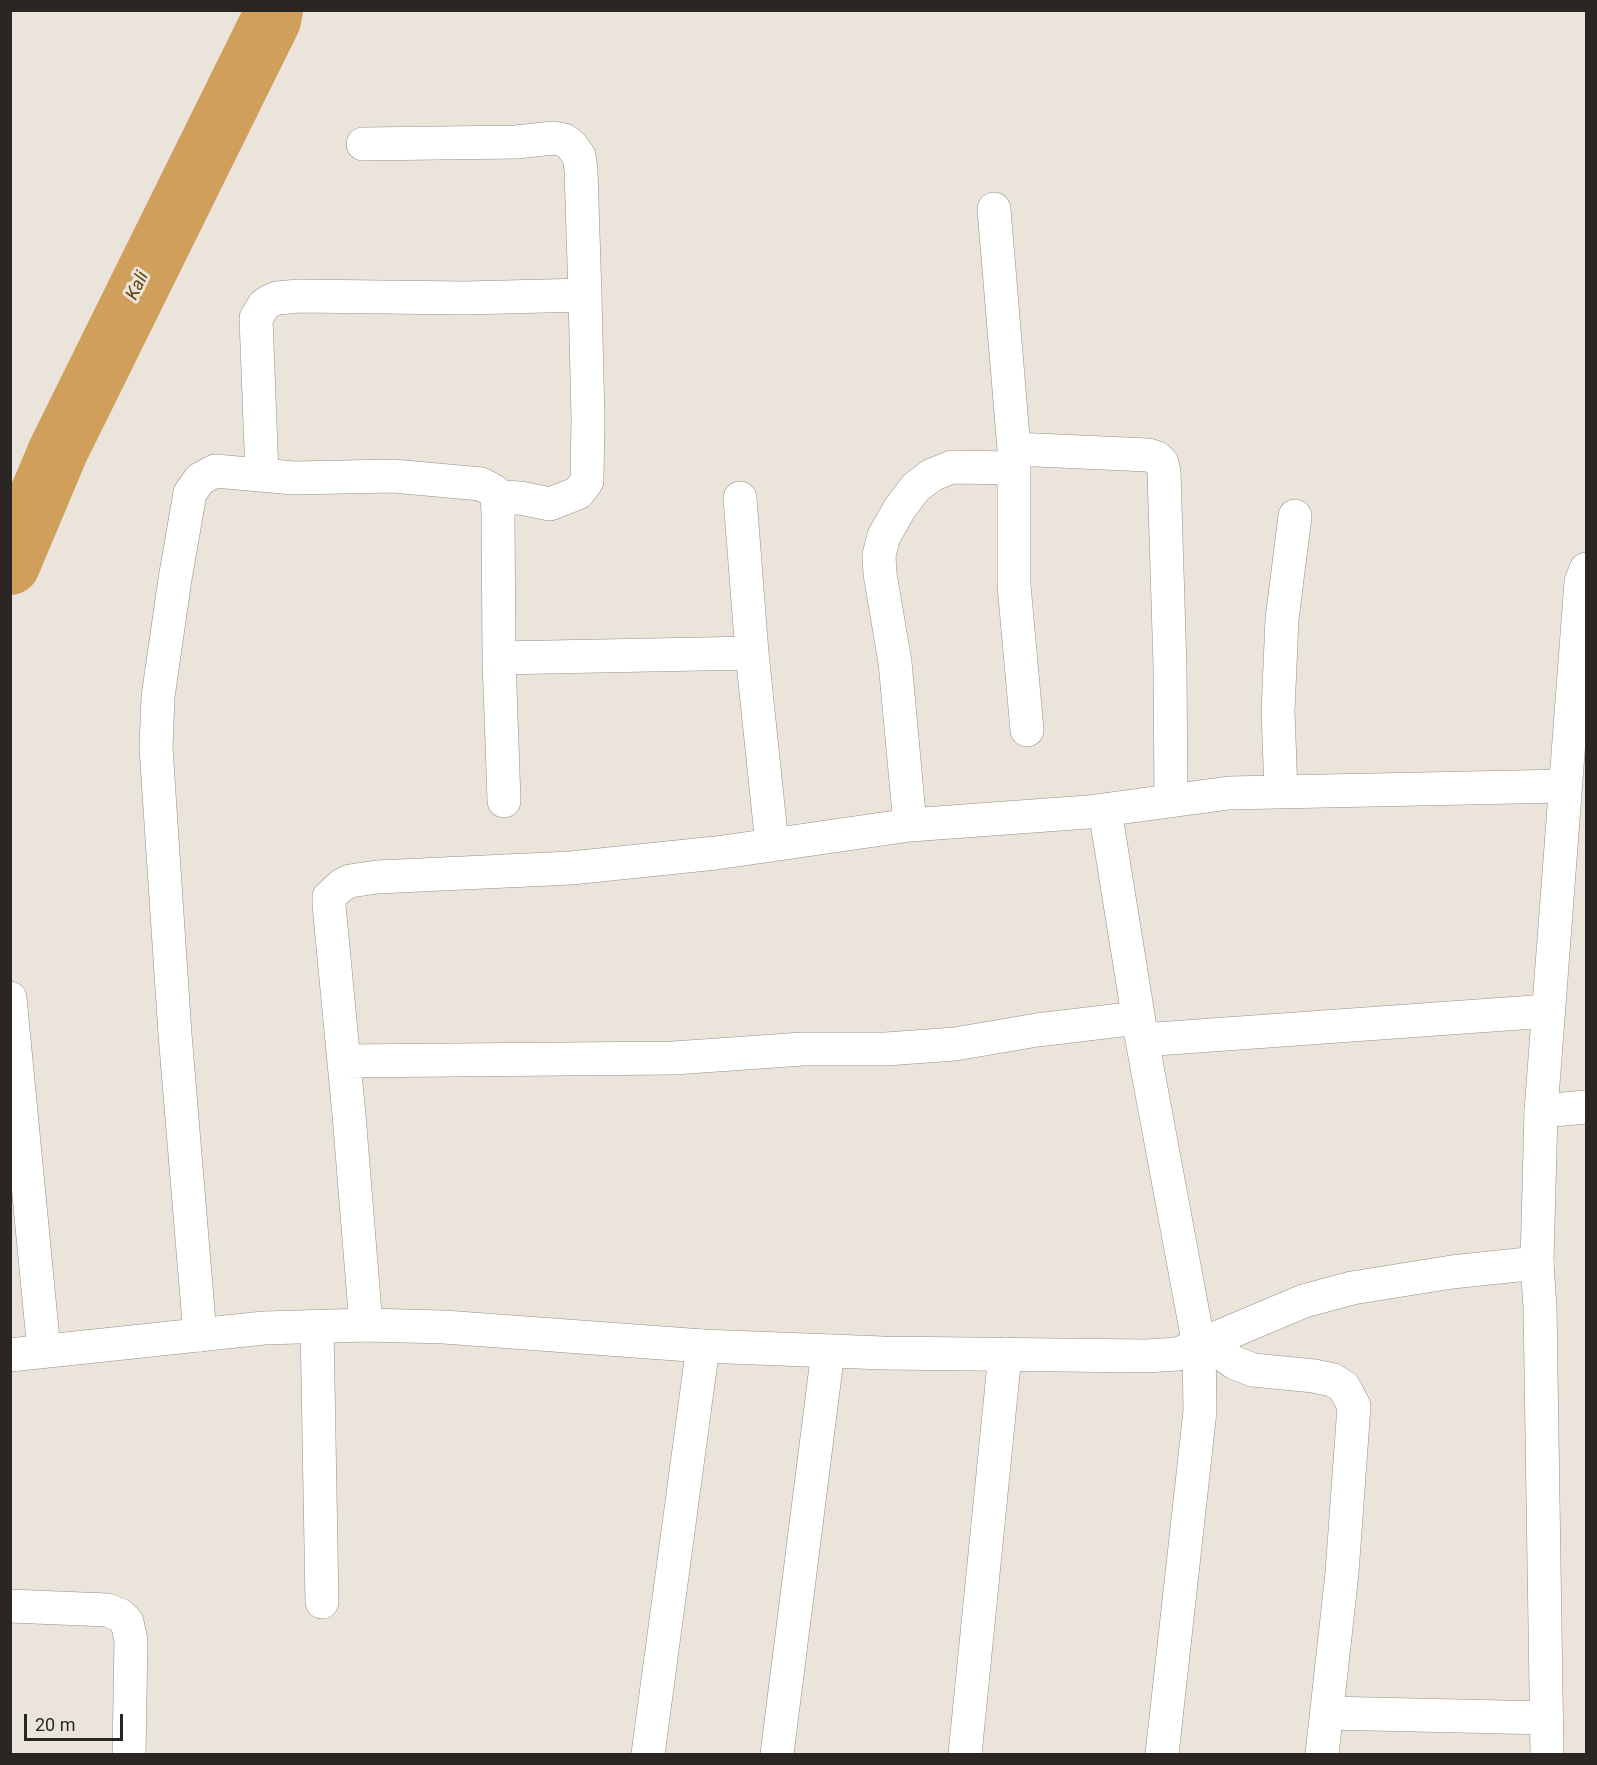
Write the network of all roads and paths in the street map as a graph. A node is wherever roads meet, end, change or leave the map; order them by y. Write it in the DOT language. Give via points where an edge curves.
graph roads {
  1 [pos="363,144"];
  2 [pos="994,209"];
  3 [pos="585,295"];
  4 [pos="1014,458"];
  5 [pos="262,475"];
  6 [pos="497,497"];
  7 [pos="740,498"];
  8 [pos="1295,516"];
  9 [pos="1587,569"];
  10 [pos="752,653"];
  11 [pos="499,658"];
  12 [pos="1027,730"];
  13 [pos="1565,786"];
  14 [pos="1281,792"];
  15 [pos="504,801"];
  16 [pos="1171,801"];
  17 [pos="1105,810"];
  18 [pos="910,825"];
  19 [pos="772,845"];
  20 [pos="10,998"];
  21 [pos="1548,1011"];
  22 [pos="1140,1029"];
  23 [pos="344,1061"];
  24 [pos="15,1092"];
  25 [pos="1587,1107"];
  26 [pos="1540,1111"];
  27 [pos="1537,1263"];
  28 [pos="366,1325"];
  29 [pos="317,1326"];
  30 [pos="200,1335"];
  31 [pos="1203,1345"];
  32 [pos="704,1346"];
  33 [pos="44,1351"];
  34 [pos="828,1351"];
  35 [pos="1005,1354"];
  36 [pos="10,1355"];
  37 [pos="322,1602"];
  38 [pos="10,1606"];
  39 [pos="1326,1713"];
  40 [pos="1547,1718"];
  41 [pos="129,1755"];
  42 [pos="648,1755"];
  43 [pos="777,1755"];
  44 [pos="965,1755"];
  45 [pos="1162,1755"];
  46 [pos="1322,1755"];
  47 [pos="1547,1755"];
  1 -- 3 [label="street" via="564,140 579,156 581,170"];
  2 -- 4 [label="street"];
  3 -- 5 [label="street" via="299,296 270,301 256,318"];
  3 -- 6 [label="street" via="585,486 573,496 550,504"];
  4 -- 12 [label="street" via="1014,585"];
  4 -- 16 [label="street" via="1148,455 1162,463"];
  4 -- 18 [label="street" via="952,467 916,487 900,508 879,555 895,662"];
  5 -- 6 [label="street" via="393,476 481,484 490,487"];
  5 -- 30 [label="street" via="215,471 192,489 158,697 156,748"];
  6 -- 11 [label="street"];
  7 -- 10 [label="street"];
  8 -- 14 [label="street" via="1282,619 1278,711"];
  9 -- 13 [label="street" via="1581,582"];
  10 -- 11 [label="street"];
  10 -- 19 [label="street"];
  11 -- 15 [label="street"];
  13 -- 14 [label="street"];
  13 -- 21 [label="street"];
  14 -- 16 [label="street" via="1229,793"];
  16 -- 17 [label="street"];
  17 -- 18 [label="street"];
  17 -- 22 [label="street"];
  18 -- 19 [label="street"];
  19 -- 23 [label="street" via="572,868 377,877 336,888 329,897 329,905"];
  20 -- 24 [label="street"];
  21 -- 22 [label="street"];
  21 -- 26 [label="street"];
  22 -- 23 [label="street" via="1037,1030 955,1044 674,1058"];
  22 -- 31 [label="street"];
  23 -- 28 [label="street"];
  24 -- 33 [label="street"];
  25 -- 26 [label="street"];
  26 -- 27 [label="street"];
  27 -- 31 [label="street" via="1352,1288 1304,1301"];
  27 -- 40 [label="street"];
  28 -- 29 [label="street"];
  28 -- 32 [label="street"];
  29 -- 30 [label="street"];
  29 -- 37 [label="street"];
  30 -- 33 [label="street"];
  31 -- 35 [label="street" via="1178,1354 1146,1356"];
  31 -- 39 [label="street" via="1252,1370 1333,1380 1344,1388 1354,1406 1342,1573"];
  31 -- 45 [label="street" via="1200,1412"];
  32 -- 34 [label="street"];
  32 -- 42 [label="street"];
  33 -- 36 [label="street"];
  34 -- 35 [label="street"];
  34 -- 43 [label="street"];
  35 -- 44 [label="street"];
  38 -- 41 [label="street" via="107,1610 127,1622 131,1640"];
  39 -- 40 [label="street"];
  39 -- 46 [label="street"];
  40 -- 47 [label="street"];
}
